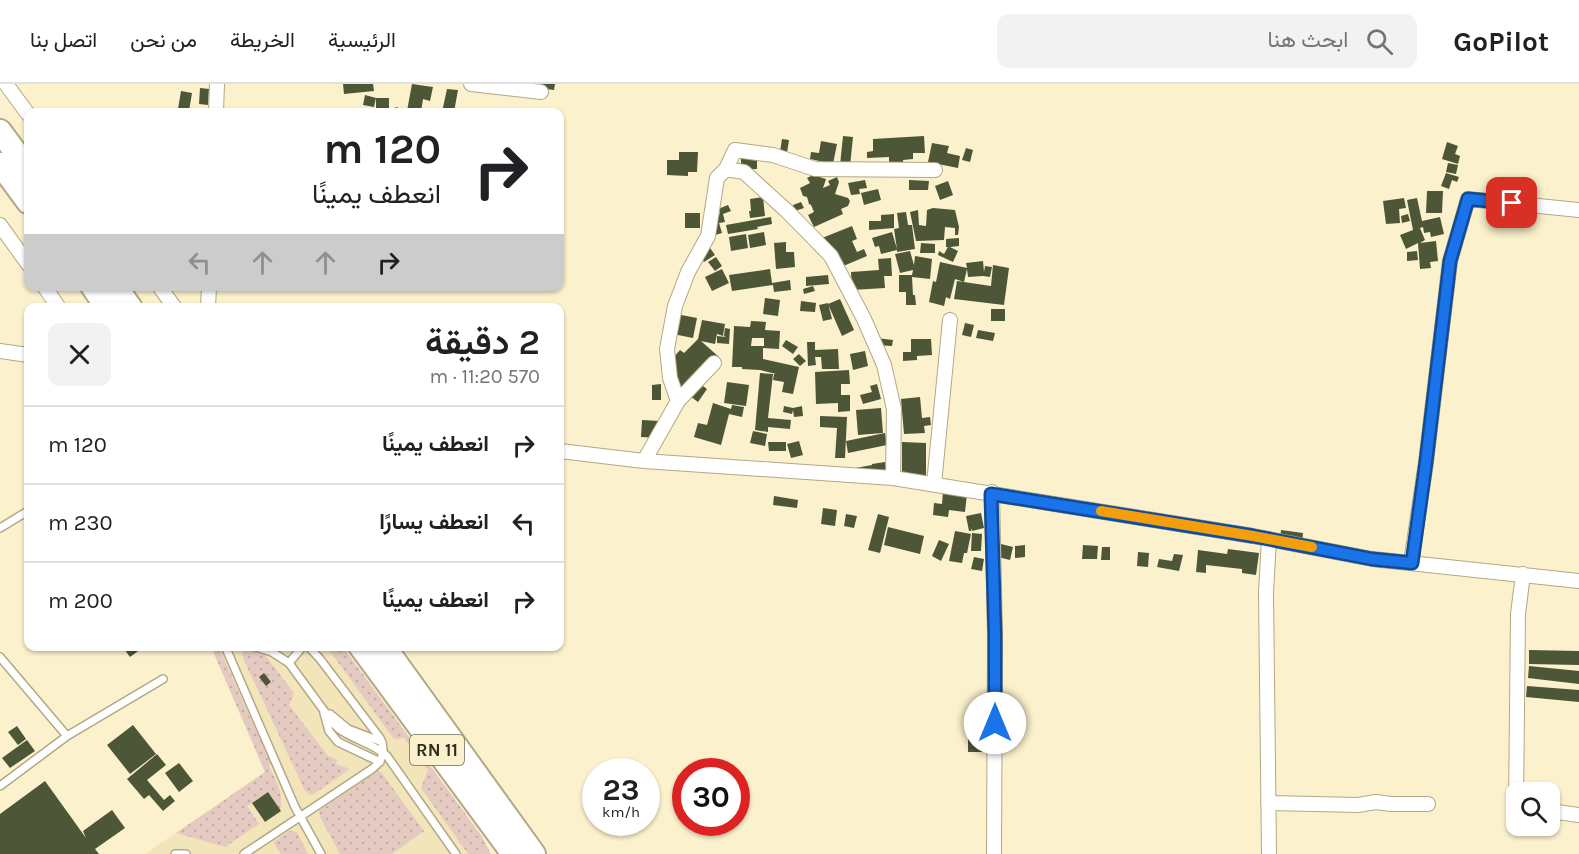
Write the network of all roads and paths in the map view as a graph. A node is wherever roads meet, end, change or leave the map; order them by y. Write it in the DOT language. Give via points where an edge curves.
graph roads {
  1 [pos="6,84"];
  2 [pos="217,84"];
  3 [pos="471,84"];
  4 [pos="540,93"];
  5 [pos="216,108"];
  6 [pos="24,109"];
  7 [pos="0,131"];
  8 [pos="0,164"];
  9 [pos="24,164"];
  10 [pos="726,170"];
  11 [pos="935,170"];
  12 [pos="24,197"];
  13 [pos="1579,210"];
  14 [pos="0,225"];
  15 [pos="24,258"];
  16 [pos="163,291"];
  17 [pos="172,303"];
  18 [pos="950,320"];
  19 [pos="0,351"];
  20 [pos="24,354"];
  21 [pos="714,363"];
  22 [pos="678,401"];
  23 [pos="564,451"];
  24 [pos="644,461"];
  25 [pos="893,478"];
  26 [pos="934,484"];
  27 [pos="991,493"];
  28 [pos="24,513"];
  29 [pos="0,528"];
  30 [pos="1269,539"];
  31 [pos="1412,563"];
  32 [pos="1523,574"];
  33 [pos="1579,581"];
  34 [pos="227,651"];
  35 [pos="269,651"];
  36 [pos="299,651"];
  37 [pos="313,651"];
  38 [pos="364,651"];
  39 [pos="388,651"];
  40 [pos="0,657"];
  41 [pos="289,663"];
  42 [pos="163,679"];
  43 [pos="323,708"];
  44 [pos="67,736"];
  45 [pos="382,742"];
  46 [pos="383,753"];
  47 [pos="380,762"];
  48 [pos="1516,782"];
  49 [pos="0,786"];
  50 [pos="1268,803"];
  51 [pos="1428,804"];
  52 [pos="1560,812"];
  53 [pos="1579,815"];
  54 [pos="300,817"];
  55 [pos="511,852"];
  56 [pos="176,854"];
  57 [pos="186,854"];
  58 [pos="244,854"];
  59 [pos="321,854"];
  60 [pos="456,854"];
  61 [pos="534,854"];
  62 [pos="994,854"];
  63 [pos="1269,854"];
  1 -- 6 [label="street"];
  2 -- 5 [label="street"];
  3 -- 4 [label="street"];
  7 -- 9 [label="highway"];
  8 -- 12 [label="highway"];
  10 -- 11 [label="street" via="735,150 773,155 814,169"];
  10 -- 22 [label="street" via="717,178 708,236 675,306 667,349 670,378"];
  10 -- 25 [label="street" via="744,172 831,256 884,365 894,409"];
  13 -- 31 [label="street" via="1468,199 1450,261"];
  14 -- 15 [label="street"];
  16 -- 17 [label="street"];
  18 -- 26 [label="street"];
  19 -- 20 [label="street"];
  21 -- 22 [label="street"];
  22 -- 24 [label="street"];
  23 -- 24 [label="street"];
  24 -- 25 [label="street"];
  25 -- 26 [label="street"];
  26 -- 27 [label="street"];
  27 -- 30 [label="street"];
  27 -- 62 [label="street"];
  28 -- 29 [label="lane"];
  30 -- 31 [label="street"];
  30 -- 50 [label="street"];
  31 -- 32 [label="street"];
  32 -- 33 [label="street"];
  32 -- 48 [label="street" via="1518,614"];
  34 -- 54 [label="lane"];
  35 -- 41 [label="lane"];
  36 -- 41 [label="lane"];
  37 -- 45 [label="lane"];
  38 -- 55 [label="highway, RN 11"];
  39 -- 61 [label="highway, RN 11"];
  40 -- 44 [label="lane"];
  41 -- 43 [label="lane"];
  42 -- 44 [label="lane"];
  43 -- 45 [label="lane" via="348,729"];
  43 -- 46 [label="lane" via="339,729"];
  43 -- 47 [label="lane" via="333,737"];
  44 -- 49 [label="lane"];
  45 -- 46 [label="lane"];
  46 -- 47 [label="lane"];
  46 -- 60 [label="lane"];
  47 -- 54 [label="lane"];
  50 -- 51 [label="street"];
  50 -- 63 [label="street"];
  52 -- 53 [label="street"];
  54 -- 58 [label="lane"];
  54 -- 59 [label="lane"];
  56 -- 57 [label="lane"];
}
